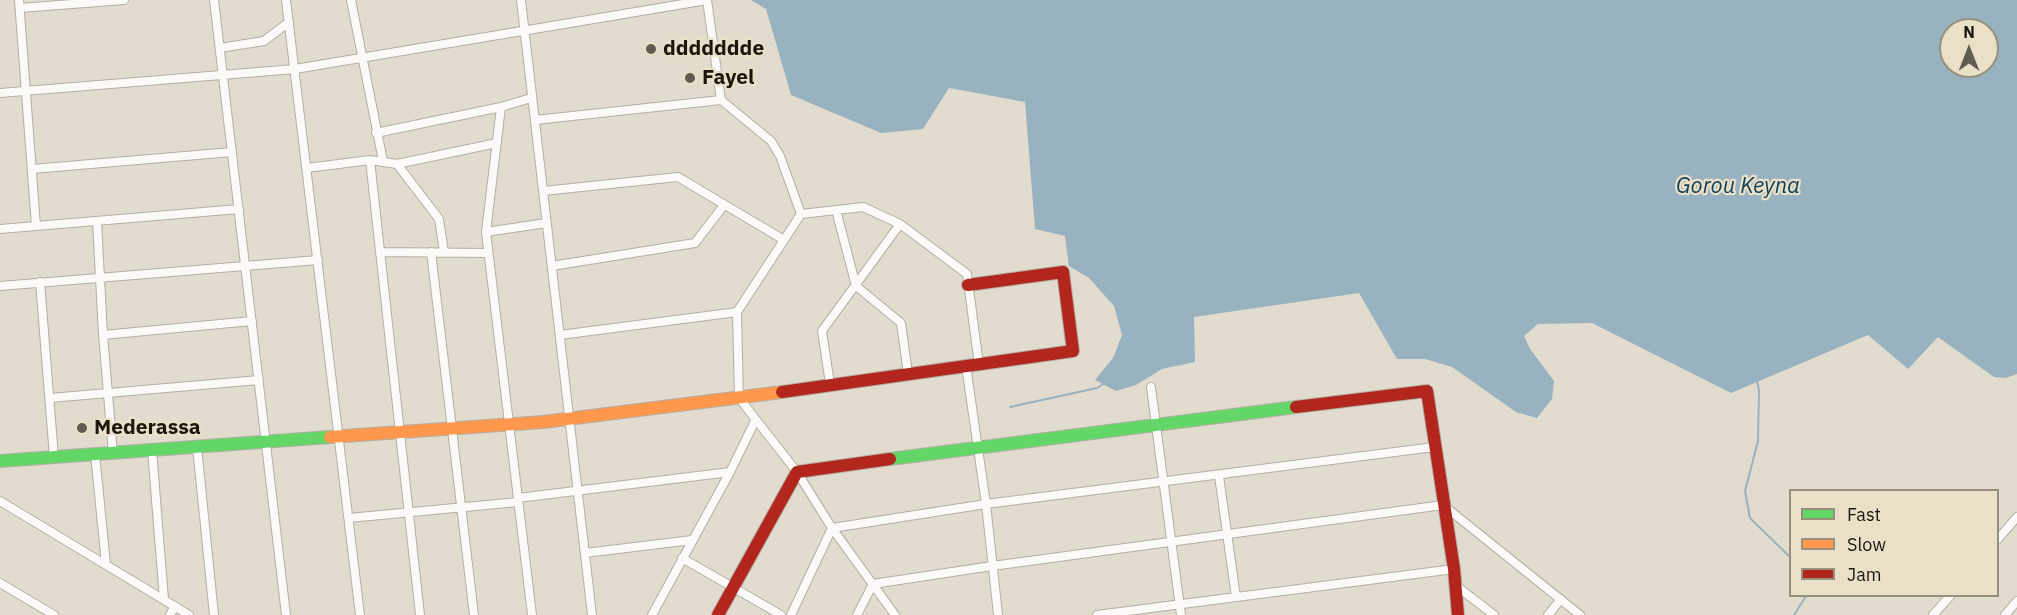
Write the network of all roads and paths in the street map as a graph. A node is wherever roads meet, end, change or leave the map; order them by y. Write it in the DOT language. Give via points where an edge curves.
graph roads {
  1 [pos="124,0"];
  2 [pos="214,0"];
  3 [pos="286,0"];
  4 [pos="351,0"];
  5 [pos="521,0"];
  6 [pos="20,4"];
  7 [pos="289,22"];
  8 [pos="525,32"];
  9 [pos="220,48"];
  10 [pos="362,58"];
  11 [pos="295,69"];
  12 [pos="223,75"];
  13 [pos="26,91"];
  14 [pos="0,93"];
  15 [pos="531,98"];
  16 [pos="721,100"];
  17 [pos="501,107"];
  18 [pos="535,120"];
  19 [pos="376,133"];
  20 [pos="496,143"];
  21 [pos="232,152"];
  22 [pos="370,160"];
  23 [pos="383,161"];
  24 [pos="397,164"];
  25 [pos="307,168"];
  26 [pos="32,169"];
  27 [pos="543,191"];
  28 [pos="724,205"];
  29 [pos="239,209"];
  30 [pos="836,210"];
  31 [pos="801,214"];
  32 [pos="97,221"];
  33 [pos="546,223"];
  34 [pos="900,224"];
  35 [pos="36,226"];
  36 [pos="0,229"];
  37 [pos="486,232"];
  38 [pos="784,240"];
  39 [pos="380,252"];
  40 [pos="430,252"];
  41 [pos="444,252"];
  42 [pos="488,253"];
  43 [pos="318,260"];
  44 [pos="552,266"];
  45 [pos="245,267"];
  46 [pos="100,278"];
  47 [pos="40,282"];
  48 [pos="968,285"];
  49 [pos="0,286"];
  50 [pos="856,286"];
  51 [pos="737,312"];
  52 [pos="252,321"];
  53 [pos="103,335"];
  54 [pos="560,335"];
  55 [pos="972,365"];
  56 [pos="908,374"];
  57 [pos="259,380"];
  58 [pos="830,384"];
  59 [pos="1151,387"];
  60 [pos="107,393"];
  61 [pos="50,398"];
  62 [pos="739,398"];
  63 [pos="569,418"];
  64 [pos="755,421"];
  65 [pos="509,424"];
  66 [pos="1156,424"];
  67 [pos="452,428"];
  68 [pos="400,432"];
  69 [pos="339,436"];
  70 [pos="266,442"];
  71 [pos="978,446"];
  72 [pos="197,447"];
  73 [pos="1434,447"];
  74 [pos="152,450"];
  75 [pos="113,453"];
  76 [pos="95,454"];
  77 [pos="54,457"];
  78 [pos="0,461"];
  79 [pos="730,472"];
  80 [pos="797,472"];
  81 [pos="1219,476"];
  82 [pos="1164,483"];
  83 [pos="578,490"];
  84 [pos="518,500"];
  85 [pos="0,501"];
  86 [pos="986,504"];
  87 [pos="1443,505"];
  88 [pos="461,508"];
  89 [pos="409,513"];
  90 [pos="2017,517"];
  91 [pos="349,518"];
  92 [pos="832,528"];
  93 [pos="1227,534"];
  94 [pos="1999,539"];
  95 [pos="692,540"];
  96 [pos="1172,542"];
  97 [pos="585,553"];
  98 [pos="682,558"];
  99 [pos="106,564"];
  100 [pos="992,566"];
  101 [pos="1454,569"];
  102 [pos="0,583"];
  103 [pos="873,584"];
  104 [pos="1455,585"];
  105 [pos="732,587"];
  106 [pos="1236,597"];
  107 [pos="1949,597"];
  108 [pos="164,599"];
  109 [pos="1561,599"];
  110 [pos="2017,601"];
  111 [pos="1180,604"];
  112 [pos="175,606"];
  113 [pos="54,615"];
  114 [pos="170,615"];
  115 [pos="189,615"];
  116 [pos="213,615"];
  117 [pos="286,615"];
  118 [pos="360,615"];
  119 [pos="420,615"];
  120 [pos="474,615"];
  121 [pos="532,615"];
  122 [pos="592,615"];
  123 [pos="652,615"];
  124 [pos="717,615"];
  125 [pos="782,615"];
  126 [pos="791,615"];
  127 [pos="857,615"];
  128 [pos="895,615"];
  129 [pos="998,615"];
  130 [pos="1097,615"];
  131 [pos="1181,615"];
  132 [pos="1458,615"];
  133 [pos="1494,615"];
  134 [pos="1548,615"];
  135 [pos="1580,615"];
  136 [pos="1933,615"];
  137 [pos="2005,615"];
  1 -- 6 [label="street"];
  2 -- 9 [label="street"];
  3 -- 7 [label="street"];
  4 -- 10 [label="street"];
  5 -- 8 [label="street"];
  6 -- 13 [label="street"];
  7 -- 9 [label="street" via="264,41"];
  7 -- 11 [label="street"];
  8 -- 10 [label="street"];
  8 -- 15 [label="street"];
  8 -- 16 [label="street" via="707,0"];
  9 -- 12 [label="street"];
  10 -- 11 [label="street"];
  10 -- 19 [label="street"];
  11 -- 12 [label="street"];
  11 -- 25 [label="street"];
  12 -- 13 [label="street"];
  12 -- 21 [label="street"];
  13 -- 14 [label="street"];
  13 -- 26 [label="street"];
  15 -- 17 [label="street"];
  15 -- 18 [label="street"];
  16 -- 18 [label="street"];
  16 -- 31 [label="street" via="771,141"];
  17 -- 19 [label="street"];
  17 -- 20 [label="street"];
  18 -- 27 [label="street"];
  19 -- 23 [label="street"];
  20 -- 24 [label="street"];
  20 -- 37 [label="street"];
  21 -- 26 [label="street"];
  21 -- 29 [label="street"];
  22 -- 23 [label="street"];
  22 -- 25 [label="street"];
  22 -- 39 [label="street"];
  23 -- 24 [label="street"];
  24 -- 41 [label="street" via="439,219"];
  25 -- 43 [label="street"];
  26 -- 35 [label="street"];
  27 -- 28 [label="street" via="678,177"];
  27 -- 33 [label="street"];
  28 -- 38 [label="street"];
  28 -- 44 [label="street" via="695,243"];
  29 -- 32 [label="street"];
  29 -- 45 [label="street"];
  30 -- 31 [label="street"];
  30 -- 34 [label="street" via="863,207"];
  30 -- 50 [label="street"];
  31 -- 38 [label="street"];
  32 -- 35 [label="street"];
  32 -- 46 [label="street"];
  33 -- 37 [label="street"];
  33 -- 44 [label="street"];
  34 -- 48 [label="street" via="966,274"];
  34 -- 50 [label="street"];
  35 -- 36 [label="street"];
  37 -- 42 [label="street"];
  38 -- 51 [label="street"];
  39 -- 40 [label="street"];
  39 -- 68 [label="street"];
  40 -- 41 [label="street"];
  40 -- 67 [label="street"];
  41 -- 42 [label="street"];
  42 -- 65 [label="street"];
  43 -- 45 [label="street"];
  43 -- 69 [label="street"];
  44 -- 54 [label="street"];
  45 -- 46 [label="street"];
  45 -- 52 [label="street"];
  46 -- 47 [label="street"];
  46 -- 53 [label="street"];
  47 -- 49 [label="street"];
  47 -- 61 [label="street"];
  48 -- 55 [label="street"];
  48 -- 55 [label="street" via="1063,272 1072,351"];
  50 -- 56 [label="street" via="901,323"];
  50 -- 58 [label="street" via="822,331"];
  51 -- 54 [label="street"];
  51 -- 62 [label="street"];
  52 -- 53 [label="street"];
  52 -- 57 [label="street"];
  53 -- 60 [label="street"];
  54 -- 63 [label="street"];
  55 -- 56 [label="street"];
  55 -- 71 [label="street"];
  56 -- 58 [label="street"];
  57 -- 60 [label="street"];
  57 -- 70 [label="street"];
  58 -- 62 [label="street"];
  59 -- 66 [label="street"];
  60 -- 61 [label="street"];
  60 -- 75 [label="street"];
  61 -- 77 [label="street"];
  62 -- 63 [label="street"];
  62 -- 64 [label="street"];
  63 -- 65 [label="street"];
  63 -- 83 [label="street"];
  64 -- 79 [label="street"];
  64 -- 80 [label="street"];
  65 -- 67 [label="street"];
  65 -- 84 [label="street"];
  66 -- 71 [label="street"];
  66 -- 73 [label="street" via="1427,391"];
  66 -- 82 [label="street"];
  67 -- 68 [label="street"];
  67 -- 88 [label="street"];
  68 -- 69 [label="street"];
  68 -- 89 [label="street"];
  69 -- 70 [label="street"];
  69 -- 91 [label="street"];
  70 -- 72 [label="street"];
  70 -- 117 [label="street"];
  71 -- 80 [label="street"];
  71 -- 86 [label="street"];
  72 -- 74 [label="street"];
  72 -- 116 [label="street"];
  73 -- 81 [label="street"];
  73 -- 87 [label="street"];
  74 -- 75 [label="street"];
  74 -- 108 [label="street"];
  75 -- 76 [label="street"];
  76 -- 77 [label="street"];
  76 -- 99 [label="street"];
  77 -- 78 [label="street"];
  79 -- 83 [label="street"];
  79 -- 95 [label="street"];
  80 -- 92 [label="street"];
  80 -- 105 [label="street"];
  81 -- 82 [label="street"];
  81 -- 93 [label="street"];
  82 -- 86 [label="street"];
  82 -- 96 [label="street"];
  83 -- 84 [label="street"];
  83 -- 97 [label="street"];
  84 -- 88 [label="street"];
  84 -- 121 [label="street"];
  85 -- 99 [label="street"];
  86 -- 92 [label="street"];
  86 -- 100 [label="street"];
  87 -- 93 [label="street"];
  87 -- 101 [label="street"];
  87 -- 109 [label="street"];
  88 -- 89 [label="street"];
  88 -- 120 [label="street"];
  89 -- 91 [label="street"];
  89 -- 119 [label="street"];
  90 -- 94 [label="street"];
  91 -- 118 [label="street"];
  92 -- 103 [label="street"];
  92 -- 126 [label="street"];
  93 -- 96 [label="street"];
  93 -- 106 [label="street"];
  95 -- 97 [label="street"];
  95 -- 98 [label="street"];
  96 -- 100 [label="street"];
  96 -- 111 [label="street"];
  97 -- 122 [label="street"];
  98 -- 105 [label="street"];
  98 -- 123 [label="street"];
  99 -- 108 [label="street"];
  100 -- 103 [label="street"];
  100 -- 129 [label="street"];
  101 -- 104 [label="street"];
  101 -- 106 [label="street"];
  102 -- 113 [label="street"];
  103 -- 127 [label="street"];
  103 -- 128 [label="street"];
  104 -- 132 [label="street"];
  104 -- 133 [label="street"];
  105 -- 124 [label="street"];
  105 -- 125 [label="street"];
  106 -- 111 [label="street"];
  107 -- 136 [label="street"];
  108 -- 112 [label="street"];
  109 -- 134 [label="street"];
  109 -- 135 [label="street"];
  110 -- 137 [label="street"];
  111 -- 130 [label="street"];
  111 -- 131 [label="street"];
  112 -- 114 [label="street"];
  112 -- 115 [label="street"];
}
